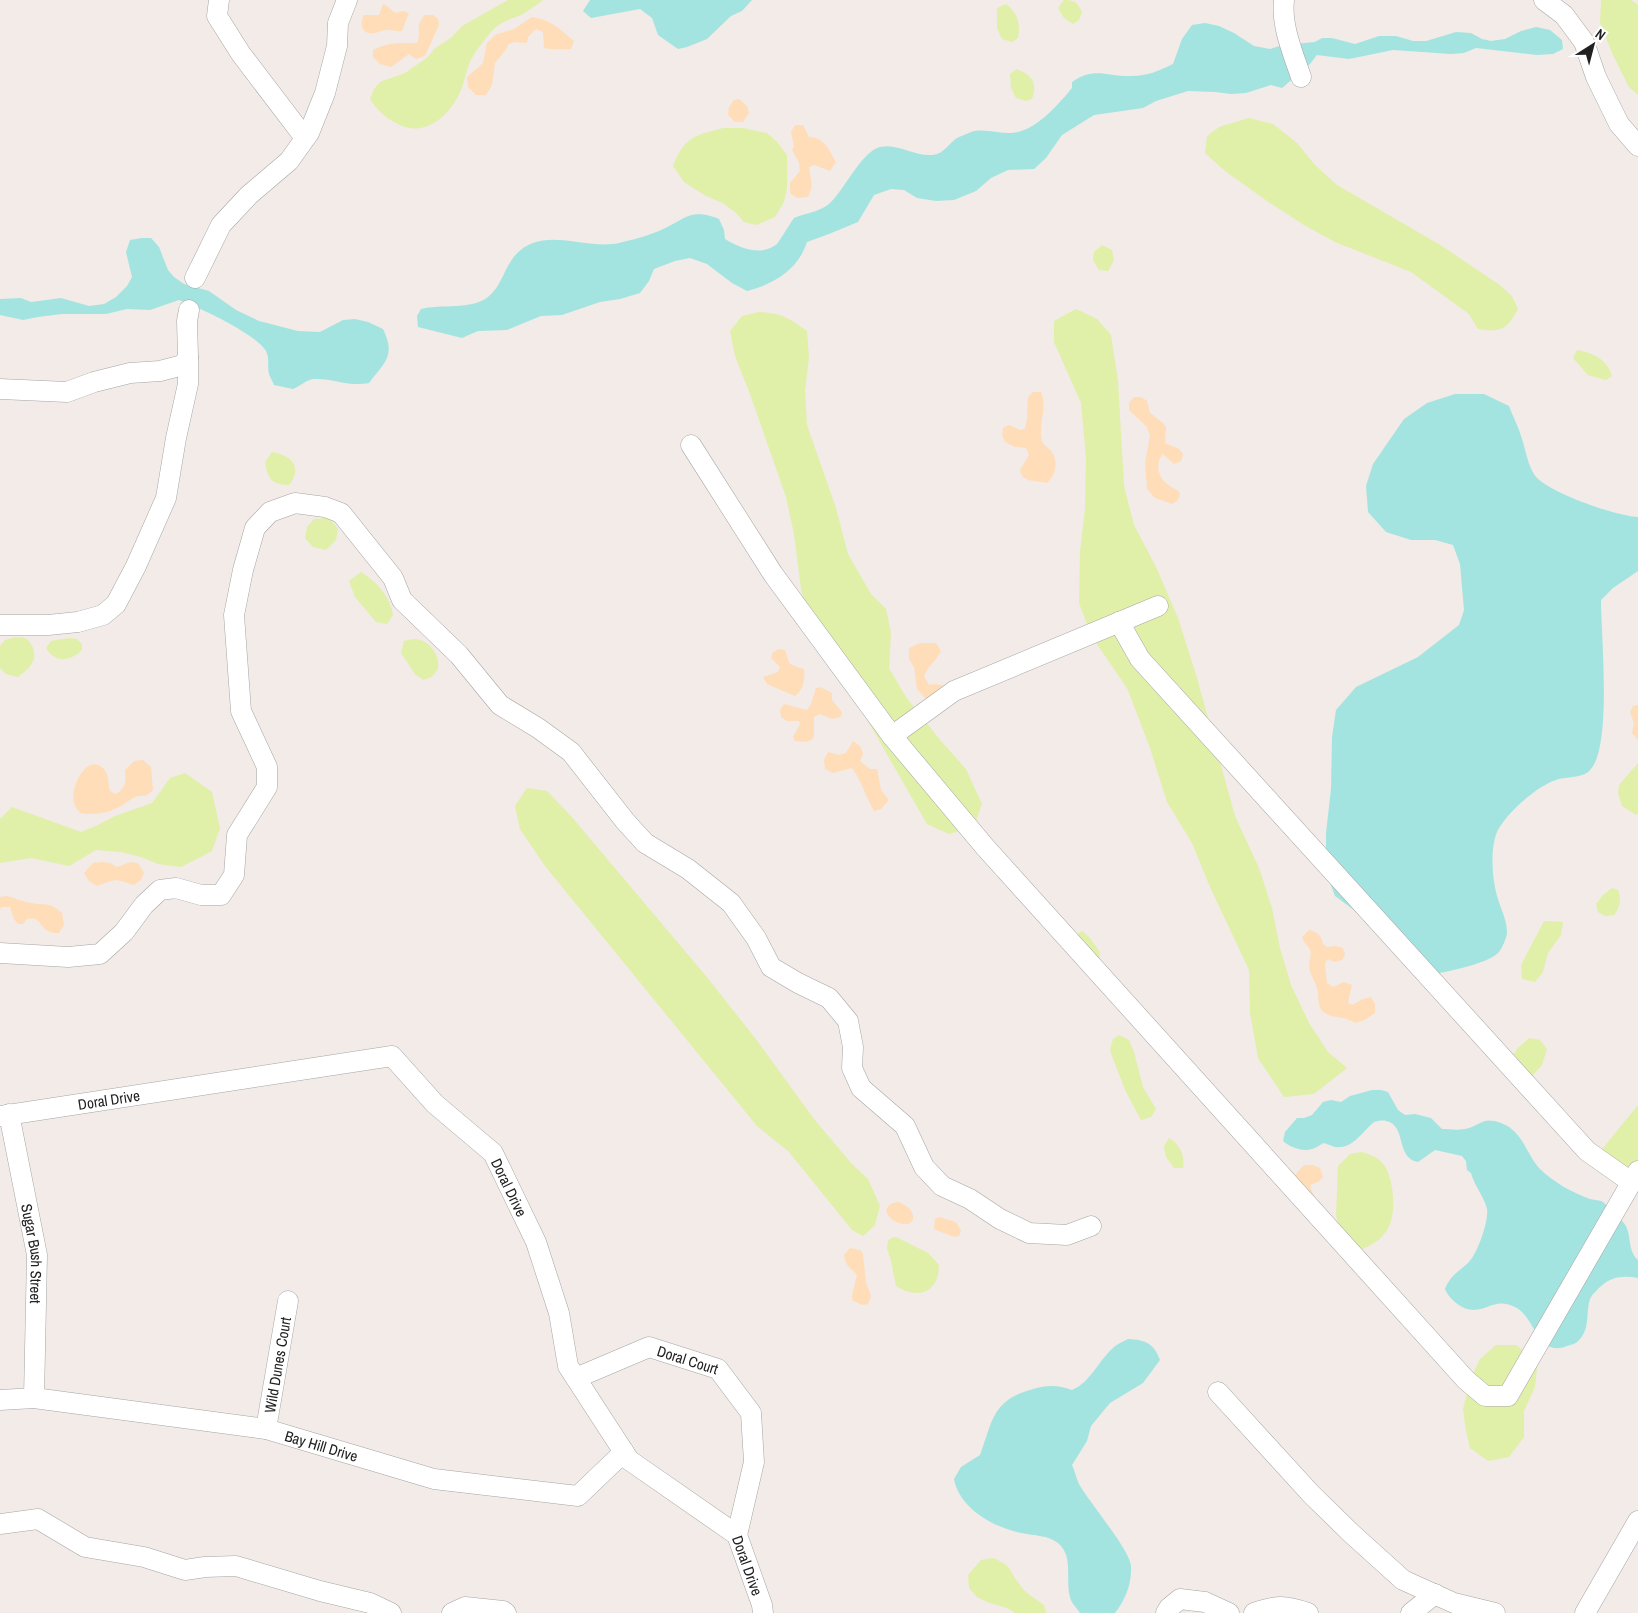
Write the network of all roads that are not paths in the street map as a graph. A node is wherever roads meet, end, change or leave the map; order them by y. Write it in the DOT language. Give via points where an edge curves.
graph roads {
  1 [pos="219,0"];
  2 [pos="347,0"];
  3 [pos="1284,0"];
  4 [pos="1544,0"];
  5 [pos="1301,77"];
  6 [pos="305,138"];
  7 [pos="1638,146"];
  8 [pos="195,278"];
  9 [pos="189,310"];
  10 [pos="188,357"];
  11 [pos="0,388"];
  12 [pos="691,446"];
  13 [pos="1158,606"];
  14 [pos="1119,622"];
  15 [pos="0,625"];
  16 [pos="892,736"];
  17 [pos="0,953"];
  18 [pos="5,1115"];
  19 [pos="1635,1176"];
  20 [pos="1091,1226"];
  21 [pos="288,1301"];
  22 [pos="576,1378"];
  23 [pos="1218,1392"];
  24 [pos="34,1398"];
  25 [pos="0,1400"];
  26 [pos="266,1429"];
  27 [pos="624,1452"];
  28 [pos="1638,1521"];
  29 [pos="0,1524"];
  30 [pos="737,1535"];
  31 [pos="1435,1594"];
  32 [pos="391,1613"];
  33 [pos="452,1613"];
  34 [pos="506,1613"];
  35 [pos="763,1613"];
  36 [pos="1166,1613"];
  37 [pos="1229,1613"];
  38 [pos="1254,1613"];
  39 [pos="1308,1613"];
  40 [pos="1411,1613"];
  41 [pos="1495,1613"];
  42 [pos="1585,1613"];
  1 -- 6 [label="street" via="217,16 241,54"];
  2 -- 6 [label="street" via="338,24 337,46 325,93"];
  3 -- 5 [label="street" via="1283,12"];
  4 -- 7 [label="street" via="1564,15 1584,42 1596,77 1620,124"];
  6 -- 8 [label="street" via="289,161 249,195 221,225"];
  9 -- 10 [label="street"];
  10 -- 11 [label="street" via="183,365 130,373 67,392"];
  10 -- 15 [label="street" via="188,384 166,498 116,604 103,615 78,622"];
  12 -- 16 [label="street" via="773,574"];
  13 -- 14 [label="street"];
  14 -- 16 [label="street" via="954,691"];
  14 -- 19 [label="street" via="1140,658 1587,1150"];
  16 -- 19 [label="street" via="984,847 1466,1380 1485,1396 1508,1396"];
  17 -- 20 [label="street" via="68,958 100,954 160,890 176,888 201,895 221,895 234,876 237,836 268,787 267,766 241,711 234,615 243,570 256,528 270,512 295,503 324,507 341,513 393,578 402,600 459,655 500,705 571,752 645,842 730,902 756,938 771,967 829,998 848,1021 853,1047 852,1068 861,1088 905,1126 924,1167 942,1186 1029,1233 1067,1236"];
  18 -- 22 [label="street, Doral Drive" via="392,1056 435,1104 493,1153 536,1242 559,1313 568,1366"];
  18 -- 24 [label="street, Sugar Bush Street" via="37,1255"];
  21 -- 26 [label="street, Wild Dunes Court"];
  22 -- 27 [label="street, Doral Drive"];
  22 -- 30 [label="street, Doral Court" via="649,1347 718,1369 751,1413 754,1462"];
  23 -- 31 [label="street" via="1352,1534 1403,1580"];
  24 -- 25 [label="street, Bay Hill Drive"];
  24 -- 26 [label="street, Bay Hill Drive"];
  26 -- 27 [label="street, Bay Hill Drive" via="434,1479 578,1496"];
  27 -- 30 [label="street, Doral Drive" via="629,1460"];
  28 -- 42 [label="street"];
  29 -- 32 [label="street" via="38,1520 85,1546 144,1557 184,1570 236,1566 370,1603"];
  30 -- 35 [label="street, Doral Drive"];
  31 -- 40 [label="street"];
  31 -- 41 [label="street" via="1454,1603"];
  33 -- 34 [label="street" via="465,1607"];
  36 -- 37 [label="street" via="1180,1599 1206,1602"];
  38 -- 39 [label="street" via="1288,1606"];
}
